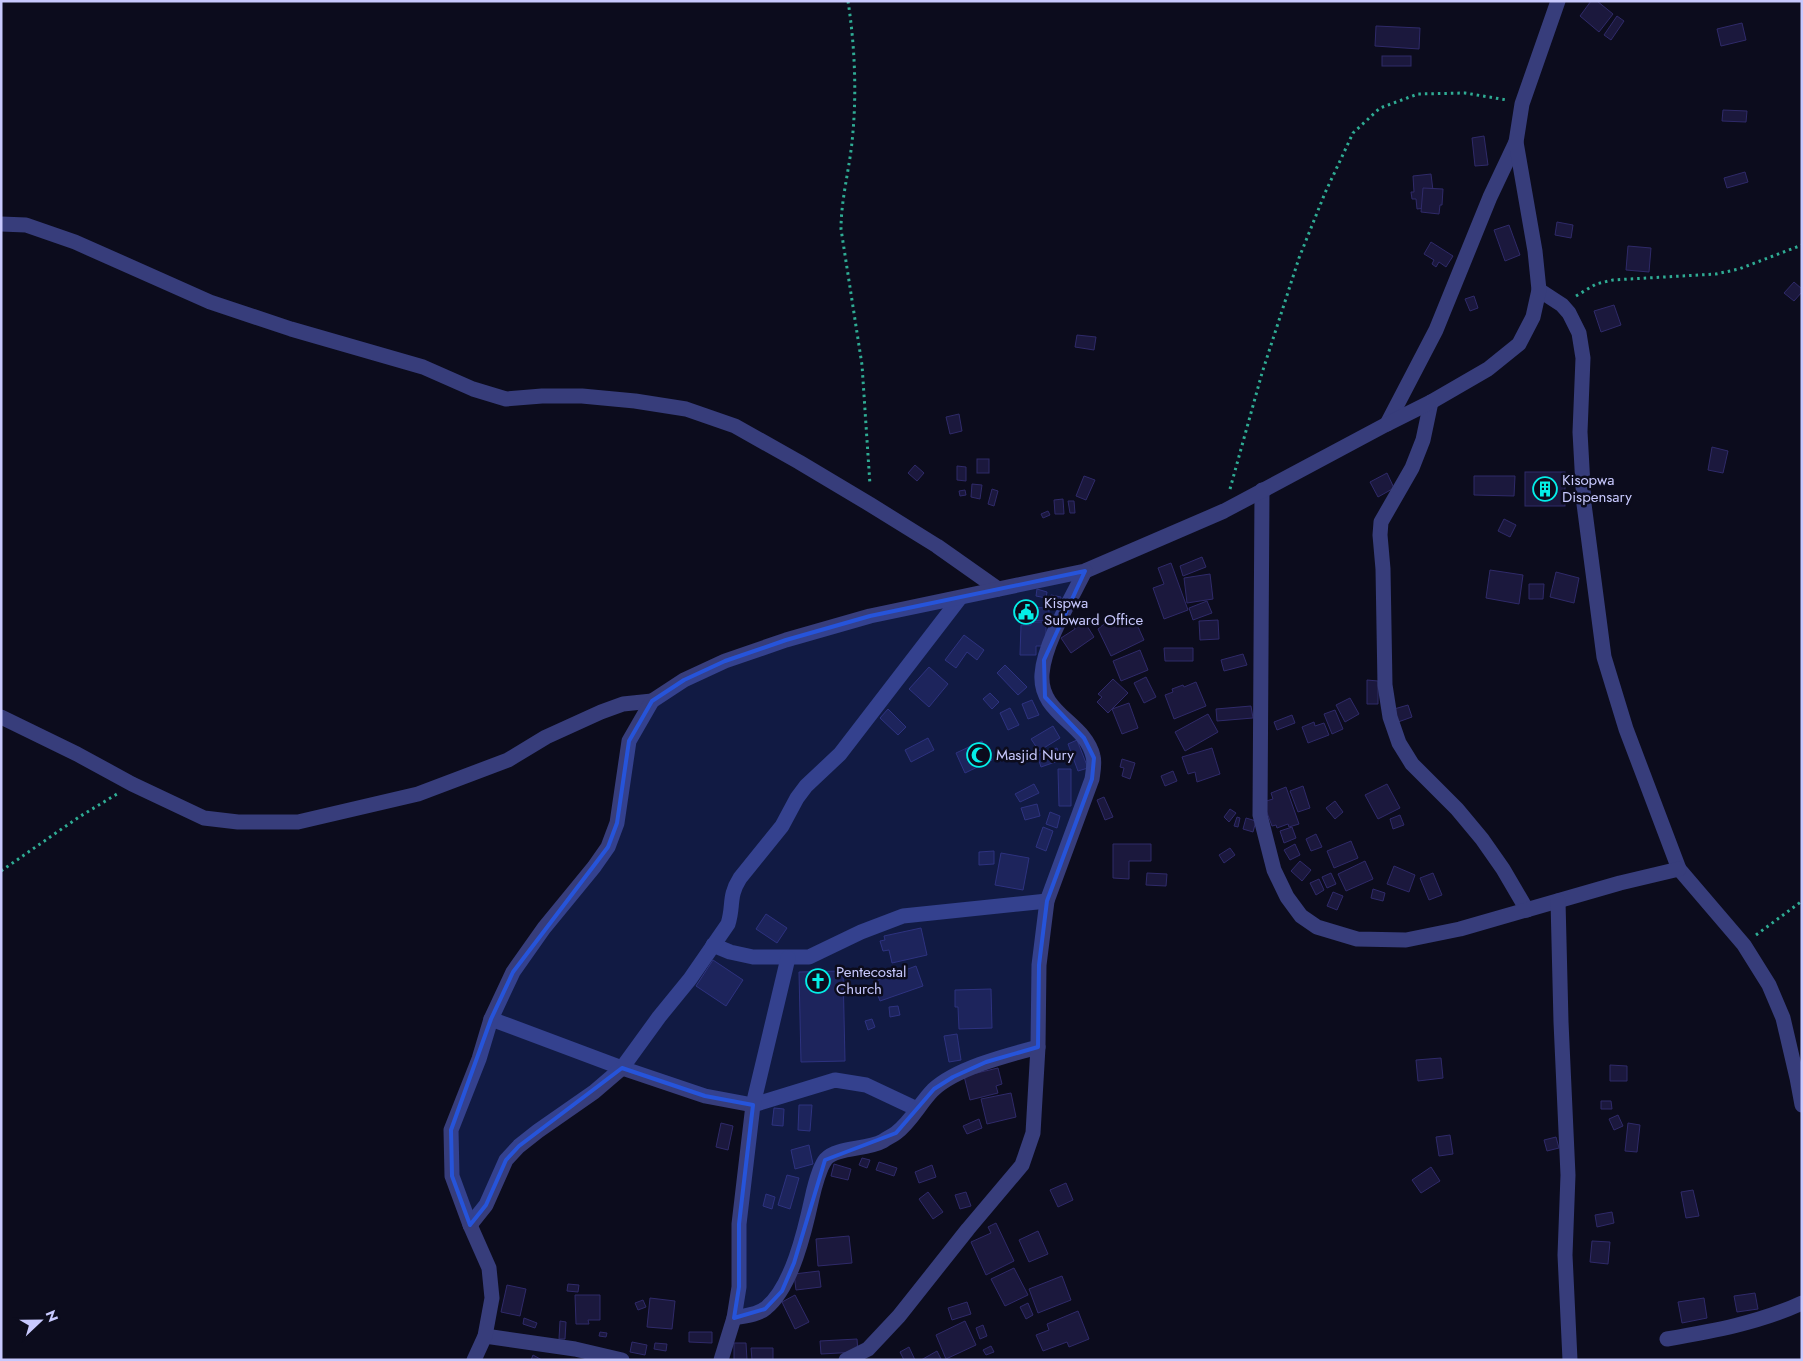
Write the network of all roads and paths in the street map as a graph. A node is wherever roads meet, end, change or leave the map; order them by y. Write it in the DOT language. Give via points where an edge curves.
graph roads {
  1 [pos="848,1"];
  2 [pos="1558,1"];
  3 [pos="1522,104"];
  4 [pos="1516,142"];
  5 [pos="1,224"];
  6 [pos="1802,245"];
  7 [pos="1539,290"];
  8 [pos="1562,305"];
  9 [pos="1431,402"];
  10 [pos="1387,424"];
  11 [pos="1262,490"];
  12 [pos="871,505"];
  13 [pos="1224,511"];
  14 [pos="1085,571"];
  15 [pos="998,588"];
  16 [pos="960,598"];
  17 [pos="652,701"];
  18 [pos="1,717"];
  19 [pos="132,784"];
  20 [pos="1678,868"];
  21 [pos="1,871"];
  22 [pos="1047,901"];
  23 [pos="1558,901"];
  24 [pos="1802,902"];
  25 [pos="1527,910"];
  26 [pos="714,945"];
  27 [pos="1744,945"];
  28 [pos="788,958"];
  29 [pos="491,1019"];
  30 [pos="1038,1047"];
  31 [pos="622,1068"];
  32 [pos="754,1105"];
  33 [pos="1802,1105"];
  34 [pos="917,1109"];
  35 [pos="470,1224"];
  36 [pos="1802,1303"];
  37 [pos="734,1318"];
  38 [pos="485,1336"];
  39 [pos="1667,1339"];
  40 [pos="474,1360"];
  41 [pos="622,1360"];
  42 [pos="721,1360"];
  43 [pos="846,1360"];
  44 [pos="1570,1360"];
  1 -- 12 [label="path" via="854,82 852,141 841,229 862,365"];
  2 -- 3 [label="street"];
  3 -- 4 [label="street"];
  3 -- 13 [label="path" via="1465,93 1418,94 1380,108 1353,133 1299,258 1262,373"];
  4 -- 7 [label="street"];
  4 -- 10 [label="street" via="1436,330"];
  5 -- 12 [label="street" via="26,225 75,242 210,302 423,367 473,389 506,399 582,396 686,408 734,426"];
  6 -- 8 [label="path" via="1739,269 1716,274 1613,280 1596,284"];
  7 -- 8 [label="street"];
  7 -- 9 [label="street" via="1519,344 1488,369"];
  8 -- 20 [label="street" via="1579,333 1583,358 1580,432 1584,504 1604,657 1626,729"];
  9 -- 10 [label="street"];
  9 -- 25 [label="street" via="1423,440 1412,468 1381,522 1385,685 1390,717 1399,743 1412,764 1482,839"];
  10 -- 11 [label="street"];
  11 -- 13 [label="street"];
  11 -- 25 [label="street" via="1260,815 1274,870 1287,897 1301,916 1317,927 1357,940 1406,940"];
  12 -- 15 [label="street"];
  13 -- 14 [label="street"];
  14 -- 15 [label="street"];
  14 -- 22 [label="street" via="1052,639 1042,676 1045,697 1090,747 1094,758 1092,779"];
  15 -- 16 [label="street"];
  16 -- 17 [label="street" via="870,616 786,640 725,661 684,680"];
  16 -- 26 [label="street" via="840,754 806,786 782,826 734,886 728,924"];
  17 -- 19 [label="street" via="623,704 601,712 546,737 508,760 418,794 298,822 238,822 204,818"];
  17 -- 29 [label="street" via="629,741 617,823 608,847 513,972"];
  18 -- 19 [label="street"];
  19 -- 21 [label="path"];
  20 -- 23 [label="street"];
  20 -- 27 [label="street"];
  22 -- 28 [label="street" via="903,916 809,957"];
  22 -- 30 [label="street" via="1039,965"];
  23 -- 25 [label="street"];
  23 -- 44 [label="street" via="1568,1175 1565,1255"];
  24 -- 27 [label="path"];
  26 -- 28 [label="street" via="753,957"];
  26 -- 31 [label="street"];
  27 -- 33 [label="street" via="1769,985 1783,1018"];
  28 -- 32 [label="street"];
  29 -- 31 [label="street"];
  29 -- 35 [label="street" via="451,1130 452,1176"];
  30 -- 34 [label="street" via="986,1062 953,1077 934,1089"];
  30 -- 43 [label="street" via="1033,1134 1022,1165 899,1316 868,1349"];
  31 -- 32 [label="street" via="705,1096"];
  31 -- 35 [label="street" via="519,1146 506,1160 486,1205"];
  32 -- 34 [label="street" via="835,1080 866,1085"];
  32 -- 37 [label="street" via="739,1224 739,1287"];
  34 -- 37 [label="street" via="896,1133 880,1142 841,1151 825,1160 794,1263 782,1290 765,1309"];
  35 -- 38 [label="street" via="489,1268 492,1298"];
  36 -- 39 [label="street" via="1733,1326"];
  37 -- 42 [label="street"];
  38 -- 40 [label="street"];
  38 -- 41 [label="street" via="575,1349"];
}
